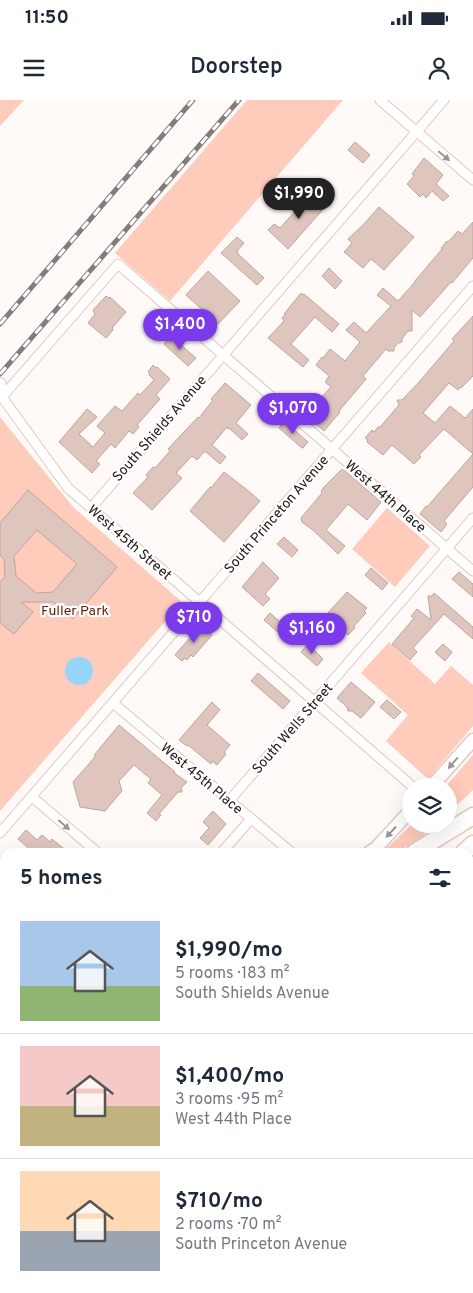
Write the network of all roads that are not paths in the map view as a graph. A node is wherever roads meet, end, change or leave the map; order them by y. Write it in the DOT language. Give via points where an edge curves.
graph roads {
  1 [pos="380,100"];
  2 [pos="444,100"];
  3 [pos="416,132"];
  4 [pos="473,180"];
  5 [pos="473,286"];
  6 [pos="222,355"];
  7 [pos="1,382"];
  8 [pos="1,396"];
  9 [pos="332,449"];
  10 [pos="91,508"];
  11 [pos="473,518"];
  12 [pos="447,549"];
  13 [pos="473,571"];
  14 [pos="200,602"];
  15 [pos="314,702"];
  16 [pos="113,703"];
  17 [pos="473,740"];
  18 [pos="403,778"];
  19 [pos="439,778"];
  20 [pos="32,796"];
  21 [pos="229,801"];
  22 [pos="473,817"];
  23 [pos="251,819"];
  24 [pos="402,820"];
  25 [pos="0,833"];
  26 [pos="92,848"];
  27 [pos="226,848"];
  28 [pos="286,848"];
  29 [pos="376,848"];
  30 [pos="422,848"];
  31 [pos="442,848"];
  1 -- 3 [label="street"];
  2 -- 3 [label="street, South Shields Avenue"];
  3 -- 4 [label="street, one-way"];
  3 -- 6 [label="street, South Shields Avenue"];
  5 -- 9 [label="street, South Princeton Avenue"];
  6 -- 8 [label="street, West 44th Place" via="118,264"];
  6 -- 9 [label="street, West 44th Place"];
  6 -- 10 [label="street, South Shields Avenue"];
  7 -- 8 [label="street"];
  8 -- 10 [label="street, West 45th Street" via="68,488"];
  9 -- 12 [label="street, West 44th Place"];
  9 -- 14 [label="street, South Princeton Avenue"];
  10 -- 14 [label="street, West 45th Street"];
  11 -- 12 [label="street, South Wells Street"];
  12 -- 13 [label="street, West 44th Place"];
  12 -- 15 [label="street, South Wells Street"];
  14 -- 15 [label="street, West 45th Street"];
  14 -- 16 [label="street, South Princeton Avenue"];
  15 -- 18 [label="street, West 45th Street"];
  15 -- 21 [label="street, South Wells Street"];
  16 -- 20 [label="street, South Princeton Avenue"];
  16 -- 21 [label="street, West 45th Place"];
  17 -- 19 [label="main road, one-way"];
  20 -- 25 [label="street, South Princeton Avenue"];
  20 -- 26 [label="street, one-way"];
  21 -- 23 [label="street, West 45th Place"];
  22 -- 30 [label="highway"];
  22 -- 31 [label="highway"];
  23 -- 27 [label="street"];
  23 -- 28 [label="street, West 45th Place"];
  24 -- 29 [label="main road, one-way"];
}
